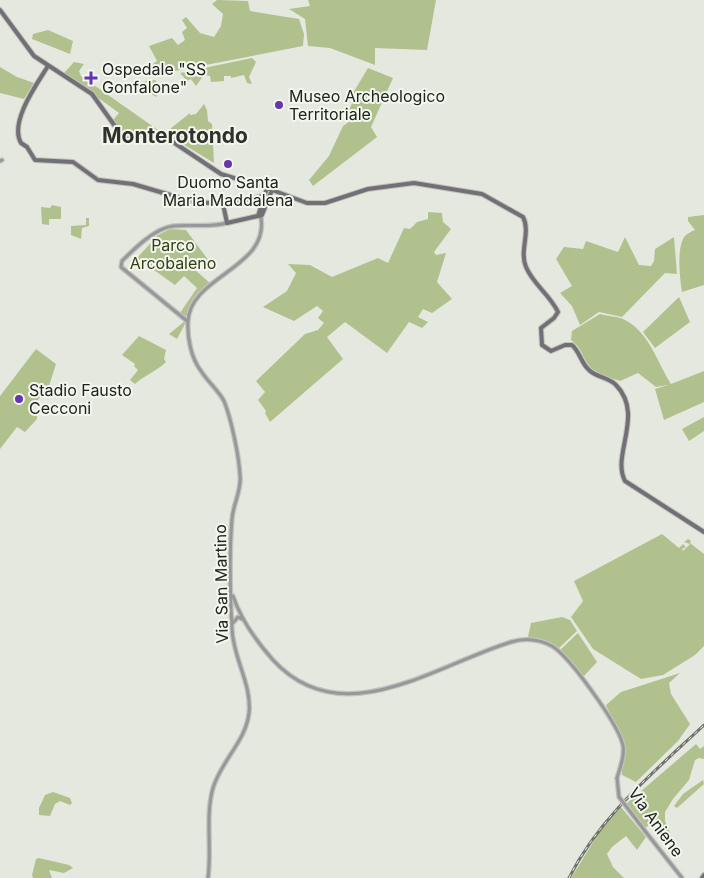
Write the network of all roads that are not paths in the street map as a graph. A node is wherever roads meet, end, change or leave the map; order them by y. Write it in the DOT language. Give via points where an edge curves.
graph roads {
  1 [pos="0,10"];
  2 [pos="0,14"];
  3 [pos="9,22"];
  4 [pos="48,66"];
  5 [pos="267,188"];
  6 [pos="272,190"];
  7 [pos="262,197"];
  8 [pos="223,204"];
  9 [pos="258,216"];
  10 [pos="227,223"];
  11 [pos="188,322"];
  12 [pos="704,532"];
  13 [pos="232,590"];
  14 [pos="232,612"];
  15 [pos="240,612"];
  16 [pos="238,617"];
  17 [pos="244,620"];
  18 [pos="232,630"];
  19 [pos="704,875"];
  20 [pos="208,878"];
  21 [pos="682,878"];
  22 [pos="702,878"];
  1 -- 3 [label="main road"];
  2 -- 3 [label="main road"];
  3 -- 4 [label="main road" via="33,55"];
  4 -- 5 [label="main road" via="90,92 122,136 160,136 222,175"];
  4 -- 8 [label="main road" via="26,101 18,137 35,160 73,162 98,180 133,184 190,201"];
  5 -- 6 [label="main road"];
  5 -- 7 [label="main road"];
  6 -- 9 [label="main road" via="265,213"];
  6 -- 12 [label="main road" via="314,204 368,189 414,183 482,194 522,217 526,223 523,253 527,269 558,312 540,330 540,341 553,351 565,345 573,346 590,371 610,380 621,391 628,419 621,461 625,481"];
  7 -- 8 [label="main road"];
  7 -- 9 [label="main road"];
  8 -- 10 [label="main road"];
  9 -- 10 [label="main road"];
  9 -- 11 [label="street" via="262,219 262,227 250,252 238,266 196,298 190,308"];
  10 -- 11 [label="street" via="168,227 134,249 122,261 121,267"];
  11 -- 13 [label="street, Via San Martino" via="197,365 224,403 240,467 240,486 232,523"];
  13 -- 14 [label="street, Via San Martino"];
  13 -- 15 [label="street"];
  14 -- 15 [label="street"];
  14 -- 16 [label="street"];
  14 -- 18 [label="street, Via San Martino"];
  15 -- 17 [label="street"];
  16 -- 17 [label="street"];
  16 -- 18 [label="street"];
  17 -- 21 [label="street, Via Aniene, bridge" via="264,650 289,675 306,685 337,695 363,693 406,682 511,642 545,643 568,661 619,735 624,751 617,778 619,797"];
  18 -- 20 [label="street, Via San Martino" via="248,692 249,715 244,731 212,791"];
  19 -- 22 [label="main road"];
}
